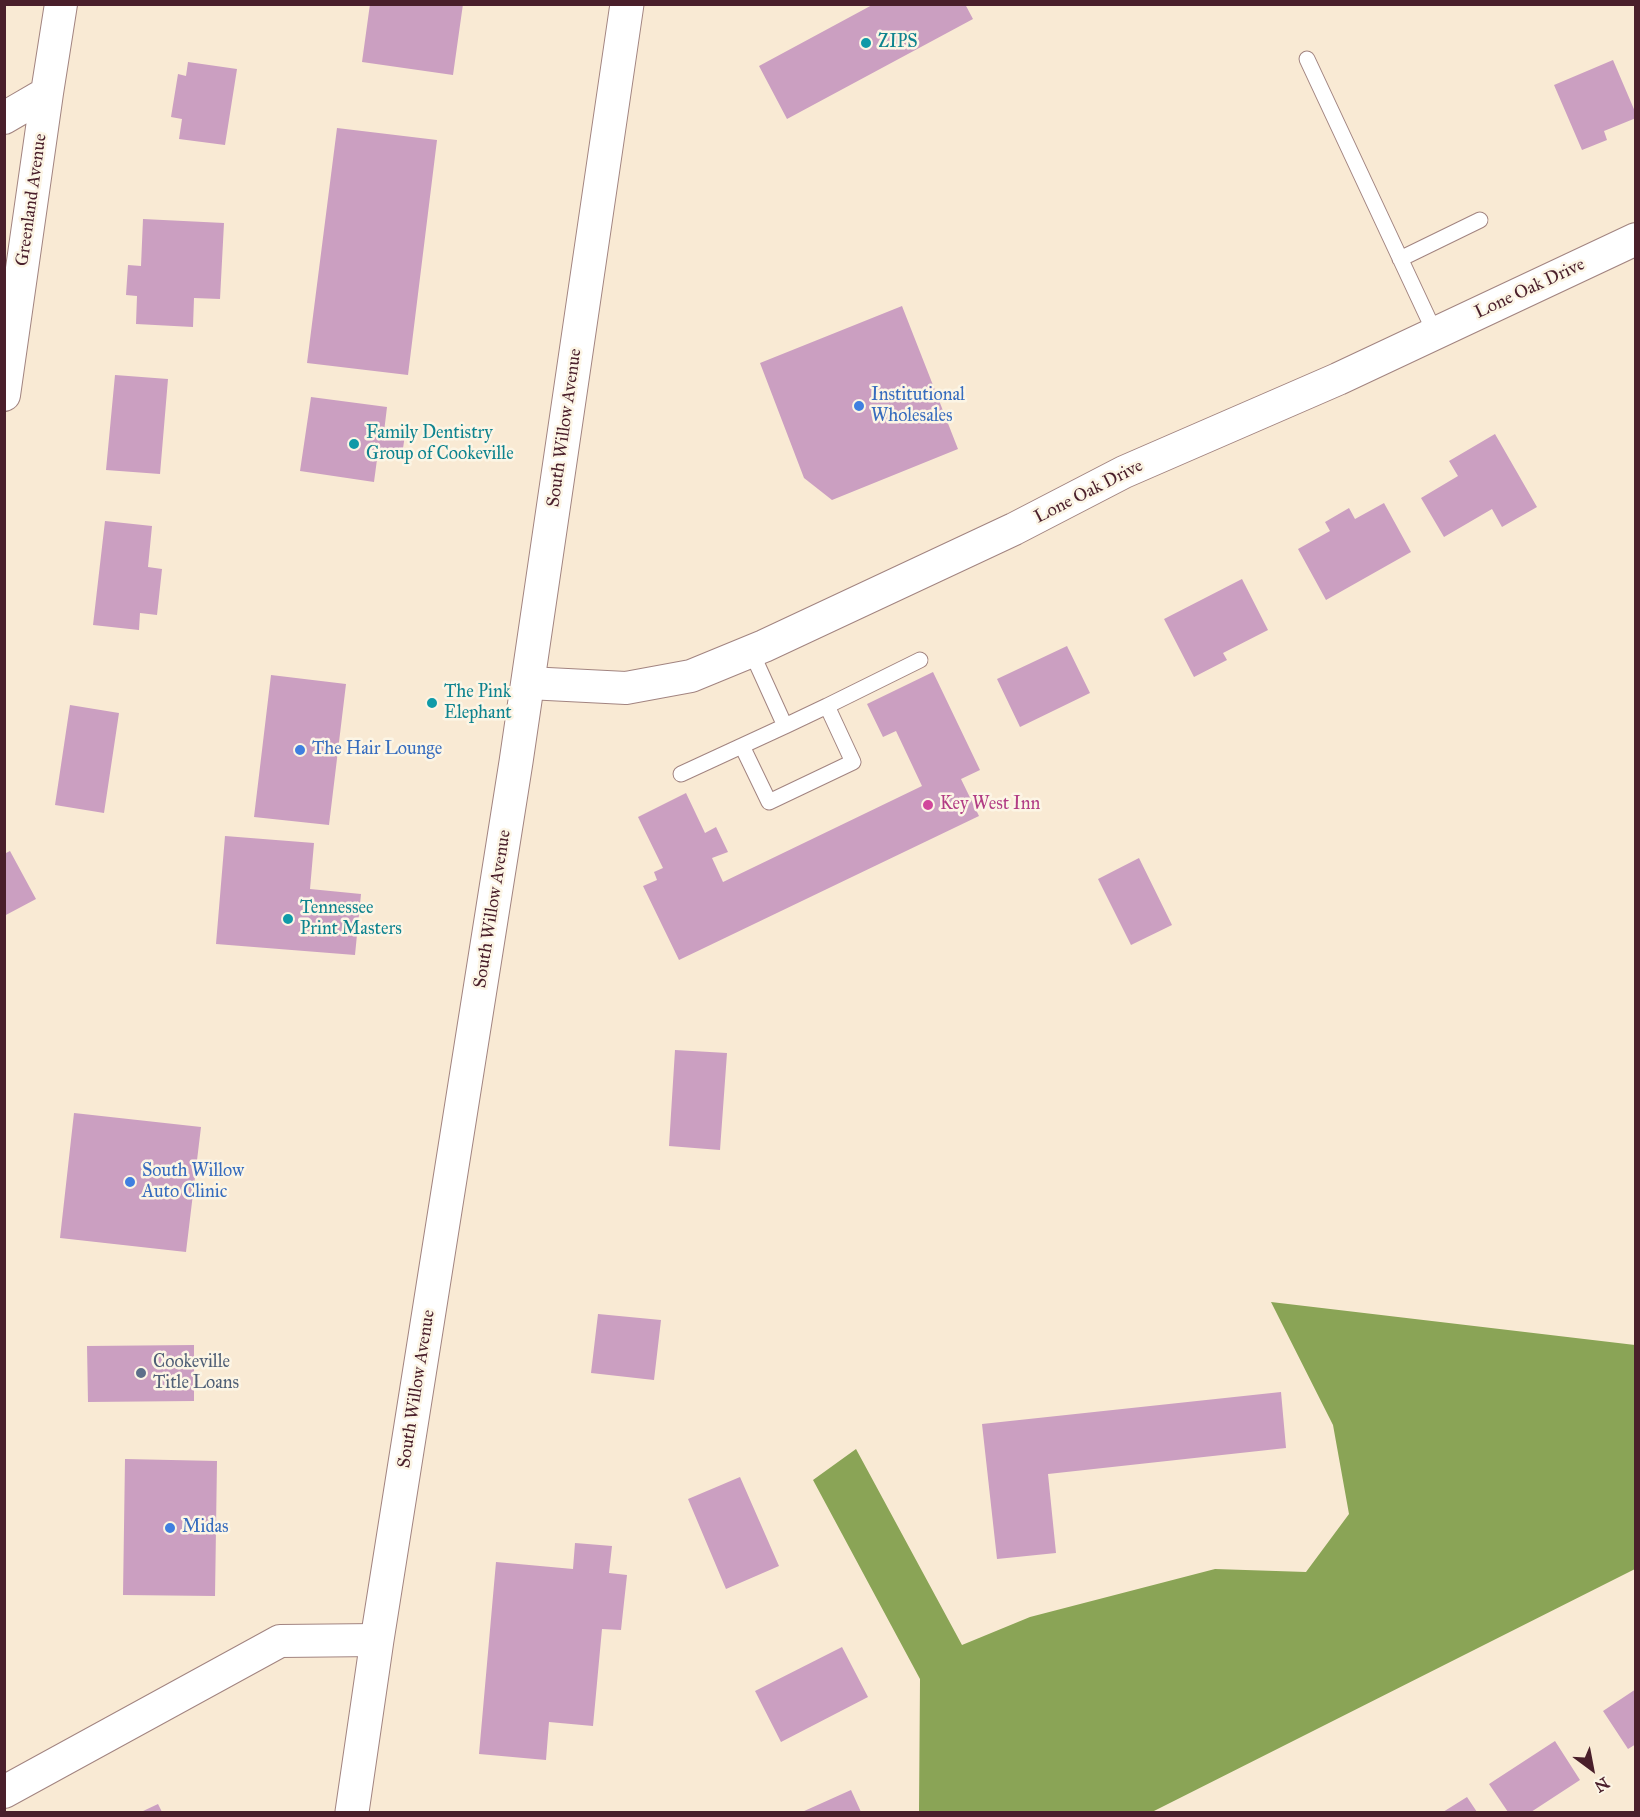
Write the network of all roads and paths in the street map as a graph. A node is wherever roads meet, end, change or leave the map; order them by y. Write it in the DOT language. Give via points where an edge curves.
graph roads {
  1 [pos="61,4"];
  2 [pos="627,4"];
  3 [pos="1308,59"];
  4 [pos="47,93"];
  5 [pos="4,118"];
  6 [pos="1480,220"];
  7 [pos="1635,239"];
  8 [pos="1400,259"];
  9 [pos="1435,333"];
  10 [pos="4,395"];
  11 [pos="751,651"];
  12 [pos="920,660"];
  13 [pos="528,683"];
  14 [pos="827,706"];
  15 [pos="785,726"];
  16 [pos="742,746"];
  17 [pos="681,774"];
  18 [pos="377,1640"];
  19 [pos="4,1792"];
  20 [pos="352,1812"];
  1 -- 4 [label="street, Greenland Avenue"];
  2 -- 13 [label="main road, South Willow Avenue"];
  3 -- 8 [label="lane"];
  4 -- 5 [label="street"];
  4 -- 10 [label="street, Greenland Avenue"];
  6 -- 8 [label="lane"];
  7 -- 9 [label="street, Lone Oak Drive"];
  8 -- 9 [label="lane"];
  9 -- 11 [label="street, Lone Oak Drive" via="1124,472 1014,529"];
  11 -- 13 [label="street, Lone Oak Drive" via="691,676 626,688"];
  11 -- 15 [label="lane"];
  12 -- 14 [label="lane"];
  13 -- 18 [label="main road, South Willow Avenue"];
  14 -- 15 [label="lane"];
  14 -- 16 [label="lane" via="853,762 769,802"];
  15 -- 16 [label="lane"];
  16 -- 17 [label="lane"];
  18 -- 19 [label="street" via="280,1641"];
  18 -- 20 [label="main road, South Willow Avenue"];
}
